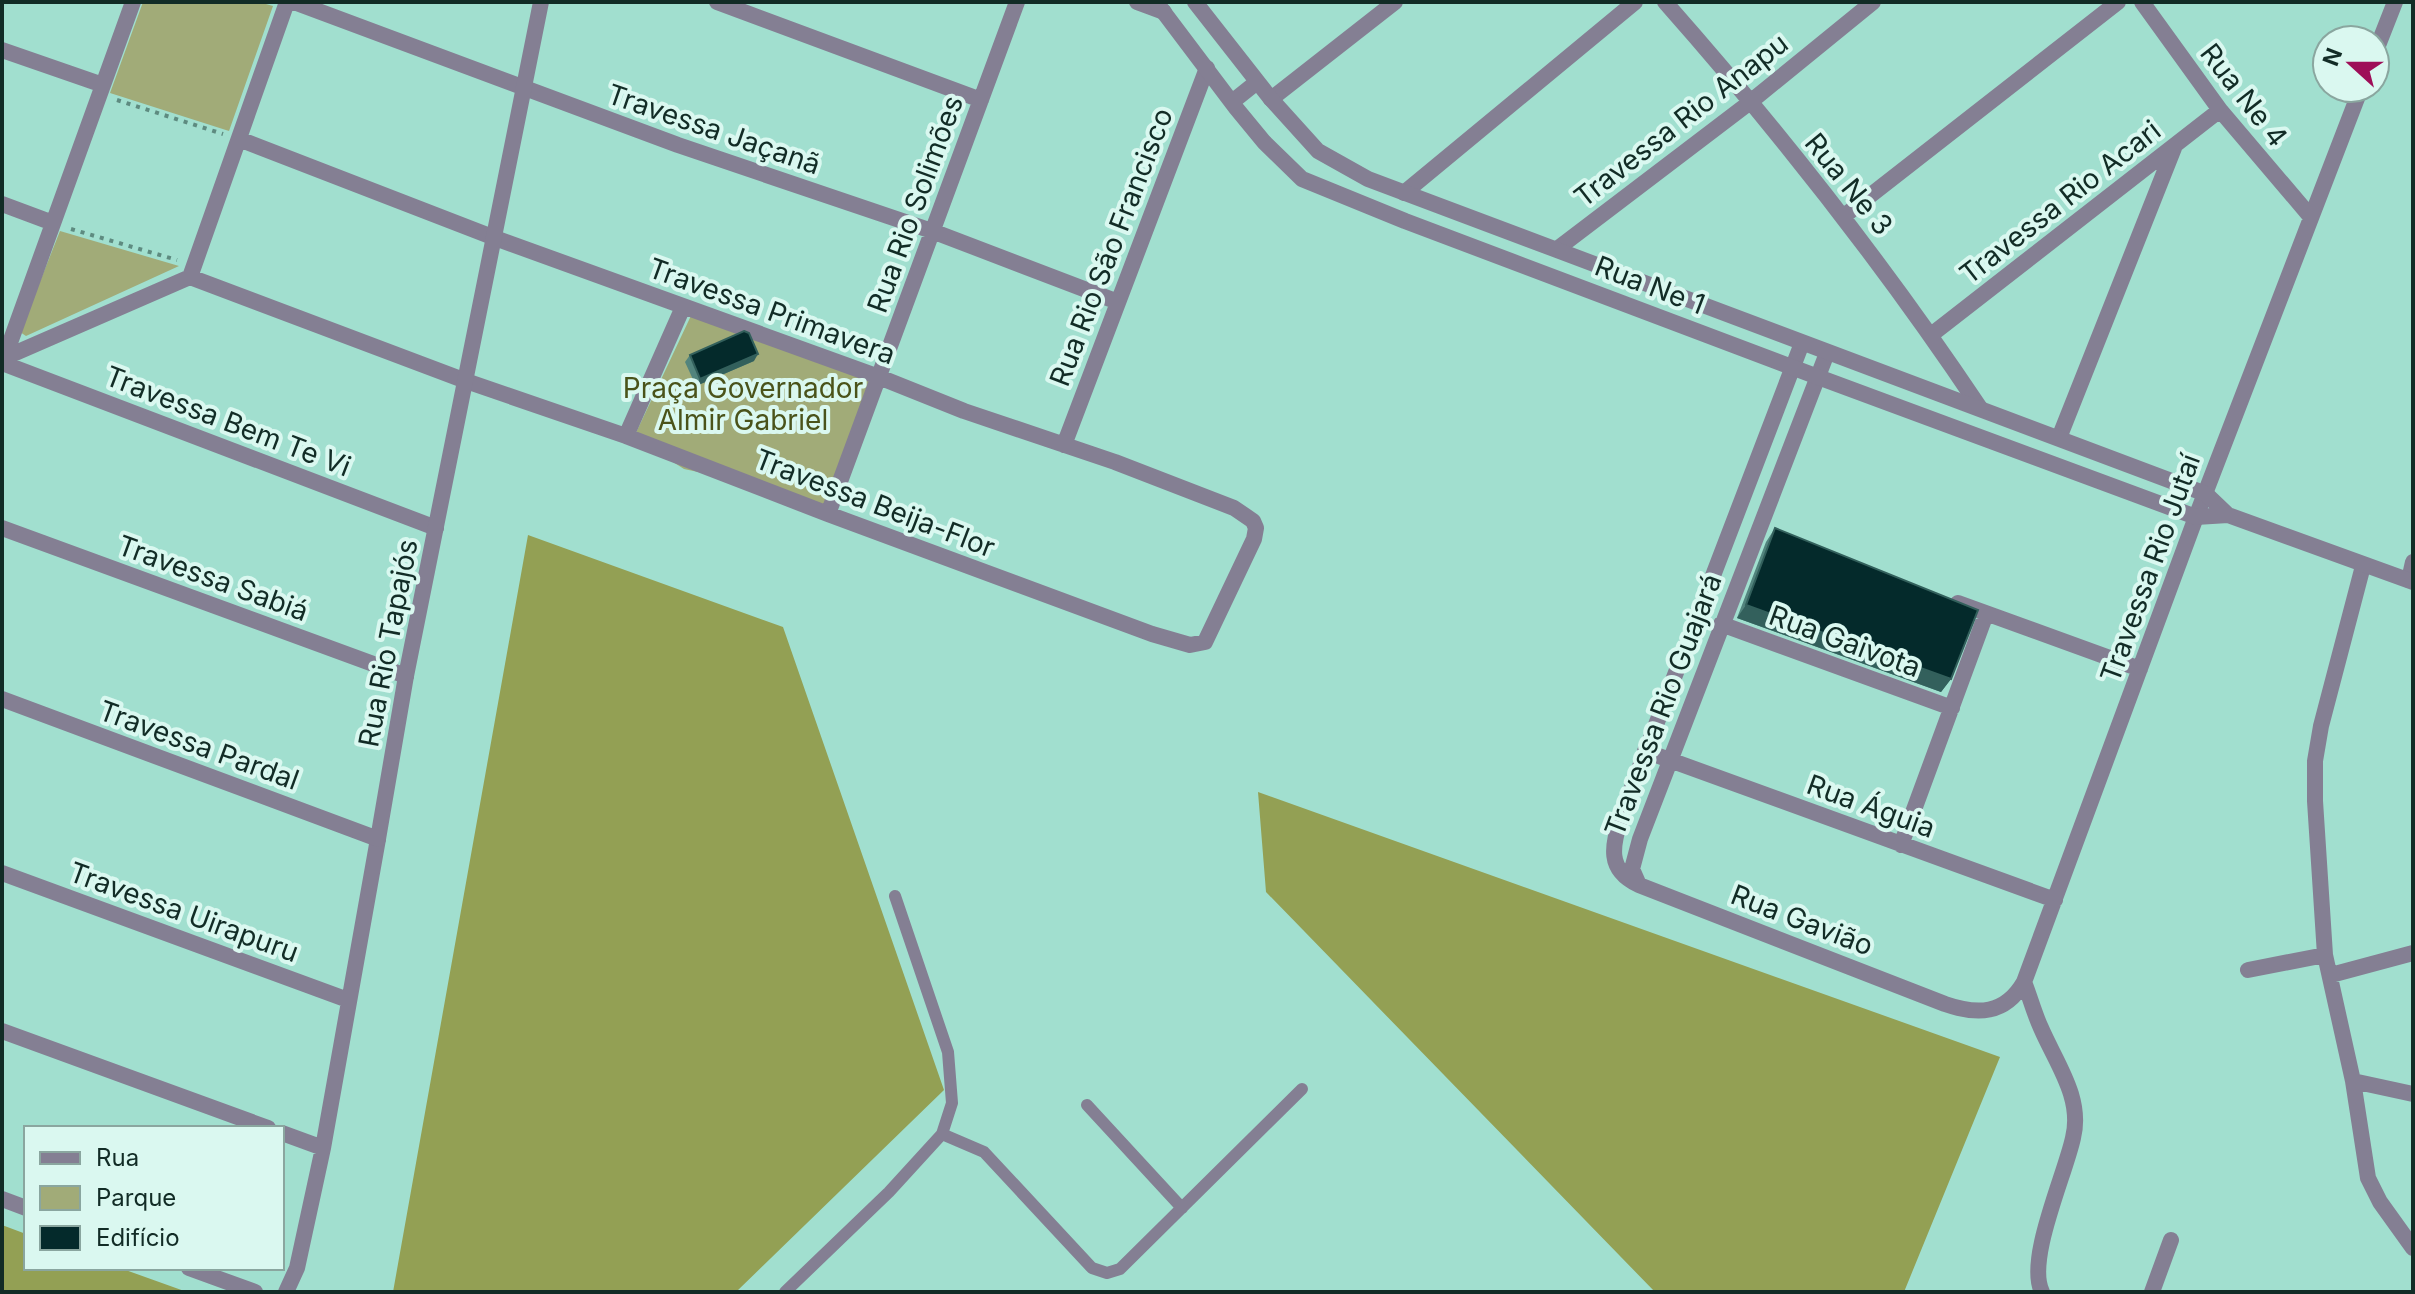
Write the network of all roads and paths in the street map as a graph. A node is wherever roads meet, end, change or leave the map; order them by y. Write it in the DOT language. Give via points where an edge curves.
graph roads {
  1 [pos="133,2"];
  2 [pos="287,2"];
  3 [pos="294,2"];
  4 [pos="541,2"];
  5 [pos="717,2"];
  6 [pos="1017,2"];
  7 [pos="1137,2"];
  8 [pos="1195,2"];
  9 [pos="1395,2"];
  10 [pos="1635,2"];
  11 [pos="1665,2"];
  12 [pos="1873,2"];
  13 [pos="2118,2"];
  14 [pos="2142,2"];
  15 [pos="2395,2"];
  16 [pos="1160,7"];
  17 [pos="2386,24"];
  18 [pos="2,50"];
  19 [pos="1207,68"];
  20 [pos="1257,82"];
  21 [pos="523,87"];
  22 [pos="101,90"];
  23 [pos="1271,99"];
  24 [pos="981,100"];
  25 [pos="1232,102"];
  26 [pos="1749,103"];
  27 [pos="2355,104"];
  28 [pos="2220,110"];
  29 [pos="239,139"];
  30 [pos="2174,147"];
  31 [pos="1404,193"];
  32 [pos="2,204"];
  33 [pos="1844,216"];
  34 [pos="2310,216"];
  35 [pos="53,223"];
  36 [pos="932,231"];
  37 [pos="495,238"];
  38 [pos="1557,249"];
  39 [pos="192,271"];
  40 [pos="1118,302"];
  41 [pos="683,307"];
  42 [pos="1931,335"];
  43 [pos="1802,343"];
  44 [pos="1827,353"];
  45 [pos="3,361"];
  46 [pos="1792,367"];
  47 [pos="879,377"];
  48 [pos="1818,377"];
  49 [pos="466,381"];
  50 [pos="1980,408"];
  51 [pos="626,436"];
  52 [pos="2059,438"];
  53 [pos="1064,445"];
  54 [pos="2206,494"];
  55 [pos="828,514"];
  56 [pos="2228,515"];
  57 [pos="2196,517"];
  58 [pos="1735,518"];
  59 [pos="2,528"];
  60 [pos="436,528"];
  61 [pos="1766,531"];
  62 [pos="2413,562"];
  63 [pos="2363,566"];
  64 [pos="2411,581"];
  65 [pos="1943,598"];
  66 [pos="1986,614"];
  67 [pos="1217,620"];
  68 [pos="1695,625"];
  69 [pos="1719,629"];
  70 [pos="2140,669"];
  71 [pos="406,676"];
  72 [pos="2,699"];
  73 [pos="1952,708"];
  74 [pos="1645,751"];
  75 [pos="1671,759"];
  76 [pos="378,839"];
  77 [pos="1901,845"];
  78 [pos="2,873"];
  79 [pos="1639,885"];
  80 [pos="895,896"];
  81 [pos="2055,900"];
  82 [pos="2413,953"];
  83 [pos="2325,955"];
  84 [pos="2248,970"];
  85 [pos="2331,975"];
  86 [pos="2024,982"];
  87 [pos="348,1000"];
  88 [pos="1945,1004"];
  89 [pos="2,1031"];
  90 [pos="2353,1081"];
  91 [pos="1302,1089"];
  92 [pos="2413,1094"];
  93 [pos="1087,1105"];
  94 [pos="263,1126"];
  95 [pos="284,1134"];
  96 [pos="942,1134"];
  97 [pos="323,1148"];
  98 [pos="2,1199"];
  99 [pos="24,1207"];
  100 [pos="1182,1208"];
  101 [pos="2171,1240"];
  102 [pos="2413,1248"];
  103 [pos="194,1270"];
  104 [pos="255,1292"];
  105 [pos="286,1292"];
  106 [pos="785,1292"];
  107 [pos="2042,1292"];
  108 [pos="2152,1292"];
  1 -- 22 [label="street"];
  2 -- 29 [label="street"];
  3 -- 21 [label="street, Travessa Jaçanã"];
  4 -- 21 [label="street, Rua Rio Tapajós"];
  5 -- 24 [label="street"];
  6 -- 24 [label="street, Rua Rio Solimões"];
  7 -- 16 [label="street"];
  8 -- 20 [label="street, Rua Ne 1"];
  9 -- 23 [label="street"];
  10 -- 31 [label="street"];
  11 -- 26 [label="street, Rua Ne 3"];
  12 -- 26 [label="street, Travessa Rio Anapu"];
  13 -- 33 [label="street"];
  14 -- 28 [label="street, Rua Ne 4"];
  15 -- 17 [label="street"];
  16 -- 19 [label="street, Rua Ne 1"];
  18 -- 22 [label="street"];
  19 -- 25 [label="street, Rua Ne 1"];
  19 -- 40 [label="street, Rua Rio São Francisco"];
  20 -- 23 [label="street, Rua Ne 1"];
  20 -- 25 [label="street"];
  21 -- 36 [label="street, Travessa Jaçanã"];
  21 -- 37 [label="street, Rua Rio Tapajós"];
  22 -- 29 [label="path"];
  22 -- 35 [label="street"];
  23 -- 31 [label="street, Rua Ne 1" via="1318,151"];
  24 -- 36 [label="street, Rua Rio Solimões"];
  25 -- 46 [label="street, Rua Ne 1" via="1302,179"];
  26 -- 33 [label="street, Rua Ne 3"];
  26 -- 38 [label="street, Travessa Rio Anapu"];
  27 -- 34 [label="street, Travessa Rio Jutaí"];
  28 -- 30 [label="street, Travessa Rio Acari"];
  28 -- 34 [label="street, Rua Ne 4"];
  29 -- 37 [label="street, Travessa Primavera"];
  29 -- 39 [label="street"];
  30 -- 42 [label="street, Travessa Rio Acari"];
  30 -- 52 [label="street"];
  31 -- 38 [label="street, Rua Ne 1"];
  32 -- 35 [label="street"];
  33 -- 42 [label="street, Rua Ne 3"];
  34 -- 54 [label="street, Travessa Rio Jutaí"];
  35 -- 39 [label="path"];
  35 -- 45 [label="street"];
  36 -- 40 [label="street, Travessa Jaçanã"];
  36 -- 47 [label="street, Rua Rio Solimões"];
  37 -- 41 [label="street, Travessa Primavera"];
  37 -- 49 [label="street, Rua Rio Tapajós"];
  38 -- 43 [label="street, Rua Ne 1"];
  39 -- 45 [label="street"];
  39 -- 49 [label="street, Travessa Beija-Flor"];
  40 -- 53 [label="street, Rua Rio São Francisco"];
  41 -- 47 [label="street, Travessa Primavera"];
  41 -- 51 [label="street"];
  42 -- 50 [label="street, Rua Ne 3"];
  43 -- 44 [label="street, Rua Ne 1"];
  43 -- 46 [label="street, Travessa Rio Guajará"];
  44 -- 48 [label="street, Travessa Rio Guajará"];
  44 -- 50 [label="street, Rua Ne 1"];
  45 -- 60 [label="street, Travessa Bem Te Vi"];
  46 -- 48 [label="street, Rua Ne 1"];
  46 -- 58 [label="street, Travessa Rio Guajará"];
  47 -- 53 [label="street, Travessa Primavera"];
  47 -- 55 [label="street, Rua Rio Solimões"];
  48 -- 57 [label="street, Rua Ne 1"];
  48 -- 61 [label="street, Travessa Rio Guajará"];
  49 -- 51 [label="street, Travessa Beija-Flor"];
  49 -- 60 [label="street, Rua Rio Tapajós"];
  50 -- 52 [label="street, Rua Ne 1"];
  51 -- 55 [label="street, Travessa Beija-Flor"];
  52 -- 54 [label="street, Rua Ne 1"];
  53 -- 67 [label="street, Travessa Primavera" via="1234,508 1253,521 1254,539"];
  54 -- 56 [label="street"];
  54 -- 57 [label="street, Travessa Rio Jutaí"];
  55 -- 67 [label="street, Travessa Beija-Flor" via="1190,645 1205,642"];
  56 -- 57 [label="street"];
  56 -- 63 [label="street"];
  57 -- 70 [label="street, Travessa Rio Jutaí"];
  58 -- 61 [label="street"];
  58 -- 68 [label="street, Travessa Rio Guajará"];
  59 -- 71 [label="street, Travessa Sabiá"];
  60 -- 71 [label="street, Rua Rio Tapajós"];
  61 -- 69 [label="street, Travessa Rio Guajará"];
  62 -- 64 [label="street"];
  63 -- 64 [label="street"];
  63 -- 83 [label="street" via="2315,761"];
  65 -- 66 [label="street"];
  66 -- 70 [label="street"];
  66 -- 73 [label="street"];
  68 -- 69 [label="street, Rua Gaivota"];
  68 -- 74 [label="street, Travessa Rio Guajará"];
  69 -- 73 [label="street, Rua Gaivota"];
  69 -- 75 [label="street, Travessa Rio Guajará"];
  70 -- 81 [label="street, Travessa Rio Jutaí"];
  71 -- 76 [label="street, Rua Rio Tapajós"];
  72 -- 76 [label="street, Travessa Pardal"];
  73 -- 77 [label="street"];
  74 -- 75 [label="street, Rua Águia"];
  74 -- 79 [label="street, Travessa Rio Guajará" via="1614,851 1620,873"];
  75 -- 77 [label="street, Rua Águia"];
  75 -- 79 [label="street, Travessa Rio Guajará" via="1634,857"];
  76 -- 87 [label="street, Rua Rio Tapajós"];
  77 -- 81 [label="street, Rua Águia"];
  78 -- 87 [label="street, Travessa Uirapuru"];
  79 -- 88 [label="street, Rua Gavião"];
  80 -- 96 [label="lane" via="948,1052 952,1103"];
  81 -- 86 [label="street, Travessa Rio Jutaí"];
  82 -- 85 [label="street"];
  83 -- 84 [label="street"];
  83 -- 85 [label="street"];
  85 -- 90 [label="street"];
  86 -- 88 [label="street, Travessa Rio Jutaí" via="2012,999 1991,1009 1966,1011"];
  86 -- 107 [label="street" via="2075,1106 2075,1133 2037,1268"];
  87 -- 97 [label="street, Rua Rio Tapajós"];
  89 -- 94 [label="street"];
  90 -- 92 [label="street"];
  90 -- 102 [label="street" via="2368,1178"];
  91 -- 100 [label="lane"];
  93 -- 100 [label="lane"];
  95 -- 97 [label="street"];
  96 -- 100 [label="lane" via="984,1152 1099,1272 1120,1269"];
  96 -- 106 [label="lane"];
  97 -- 105 [label="street, Rua Rio Tapajós" via="297,1268"];
  98 -- 99 [label="street"];
  101 -- 108 [label="street"];
  103 -- 104 [label="street"];
}
